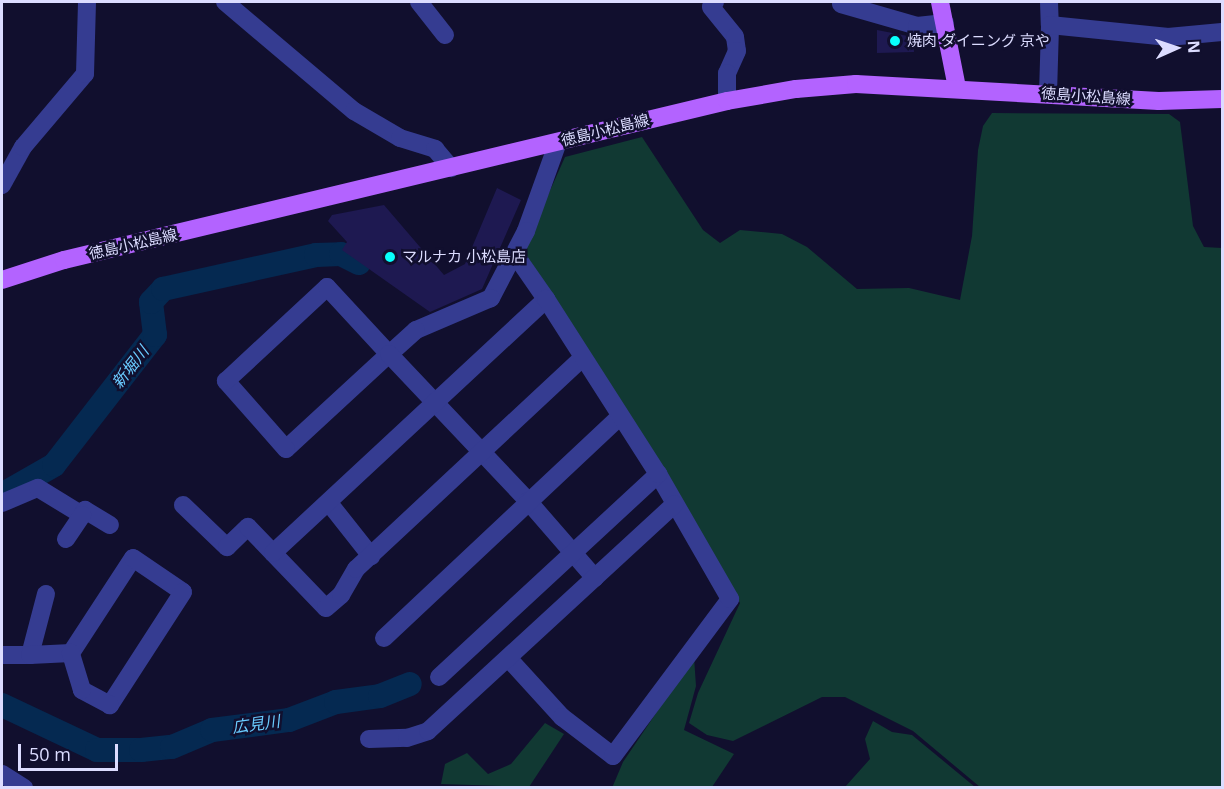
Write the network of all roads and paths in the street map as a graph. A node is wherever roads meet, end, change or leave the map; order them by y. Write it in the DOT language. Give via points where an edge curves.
graph roads {
  1 [pos="87,2"];
  2 [pos="225,2"];
  3 [pos="419,2"];
  4 [pos="715,2"];
  5 [pos="940,2"];
  6 [pos="1049,2"];
  7 [pos="840,4"];
  8 [pos="945,23"];
  9 [pos="1050,25"];
  10 [pos="1222,32"];
  11 [pos="445,35"];
  12 [pos="957,88"];
  13 [pos="1048,94"];
  14 [pos="1222,99"];
  15 [pos="727,101"];
  16 [pos="558,142"];
  17 [pos="451,168"];
  18 [pos="2,185"];
  19 [pos="514,253"];
  20 [pos="2,280"];
  21 [pos="546,299"];
  22 [pos="389,354"];
  23 [pos="582,358"];
  24 [pos="436,403"];
  25 [pos="620,416"];
  26 [pos="483,453"];
  27 [pos="658,474"];
  28 [pos="528,501"];
  29 [pos="2,503"];
  30 [pos="329,503"];
  31 [pos="675,504"];
  32 [pos="183,505"];
  33 [pos="82,515"];
  34 [pos="110,525"];
  35 [pos="66,539"];
  36 [pos="574,552"];
  37 [pos="273,553"];
  38 [pos="371,556"];
  39 [pos="595,578"];
  40 [pos="46,594"];
  41 [pos="384,638"];
  42 [pos="71,653"];
  43 [pos="2,655"];
  44 [pos="30,655"];
  45 [pos="509,659"];
  46 [pos="439,677"];
  47 [pos="369,739"];
  48 [pos="2,774"];
  49 [pos="24,788"];
  1 -- 18 [label="street" via="85,74 24,147"];
  2 -- 17 [label="street" via="354,111 400,138 435,149"];
  3 -- 11 [label="street"];
  4 -- 15 [label="street" via="711,7 735,37 737,51 727,73"];
  5 -- 8 [label="main road"];
  6 -- 9 [label="street"];
  7 -- 8 [label="street" via="917,26"];
  8 -- 12 [label="main road"];
  9 -- 10 [label="street" via="1168,37"];
  9 -- 13 [label="street"];
  12 -- 13 [label="main road, 徳島小松島線"];
  12 -- 15 [label="main road, 徳島小松島線" via="856,84"];
  13 -- 14 [label="main road, 徳島小松島線" via="1159,101"];
  15 -- 16 [label="main road, 徳島小松島線"];
  16 -- 17 [label="main road, 徳島小松島線"];
  16 -- 19 [label="street"];
  17 -- 20 [label="main road, 徳島小松島線" via="64,260"];
  19 -- 21 [label="street"];
  19 -- 22 [label="street" via="491,298 416,330"];
  21 -- 23 [label="street"];
  21 -- 24 [label="street"];
  22 -- 22 [label="street" via="286,449 226,381 327,287"];
  22 -- 24 [label="street"];
  23 -- 25 [label="street"];
  23 -- 26 [label="street"];
  24 -- 26 [label="street"];
  24 -- 30 [label="street"];
  25 -- 27 [label="street"];
  25 -- 28 [label="street"];
  26 -- 28 [label="street"];
  26 -- 38 [label="street"];
  27 -- 31 [label="street"];
  27 -- 36 [label="street"];
  28 -- 36 [label="street"];
  28 -- 41 [label="street"];
  29 -- 33 [label="street" via="38,488"];
  30 -- 37 [label="street"];
  30 -- 38 [label="street"];
  31 -- 39 [label="street"];
  31 -- 45 [label="street" via="730,599 613,756 562,717"];
  32 -- 37 [label="street" via="227,547 248,527"];
  33 -- 34 [label="street" via="86,510"];
  33 -- 35 [label="street"];
  36 -- 39 [label="street"];
  36 -- 46 [label="street"];
  37 -- 38 [label="street" via="326,608"];
  39 -- 45 [label="street"];
  40 -- 44 [label="street"];
  42 -- 42 [label="street" via="82,690 110,705 183,592 133,558"];
  42 -- 44 [label="street"];
  43 -- 44 [label="street"];
  45 -- 47 [label="street" via="428,731 407,738"];
  48 -- 49 [label="street"];
}
